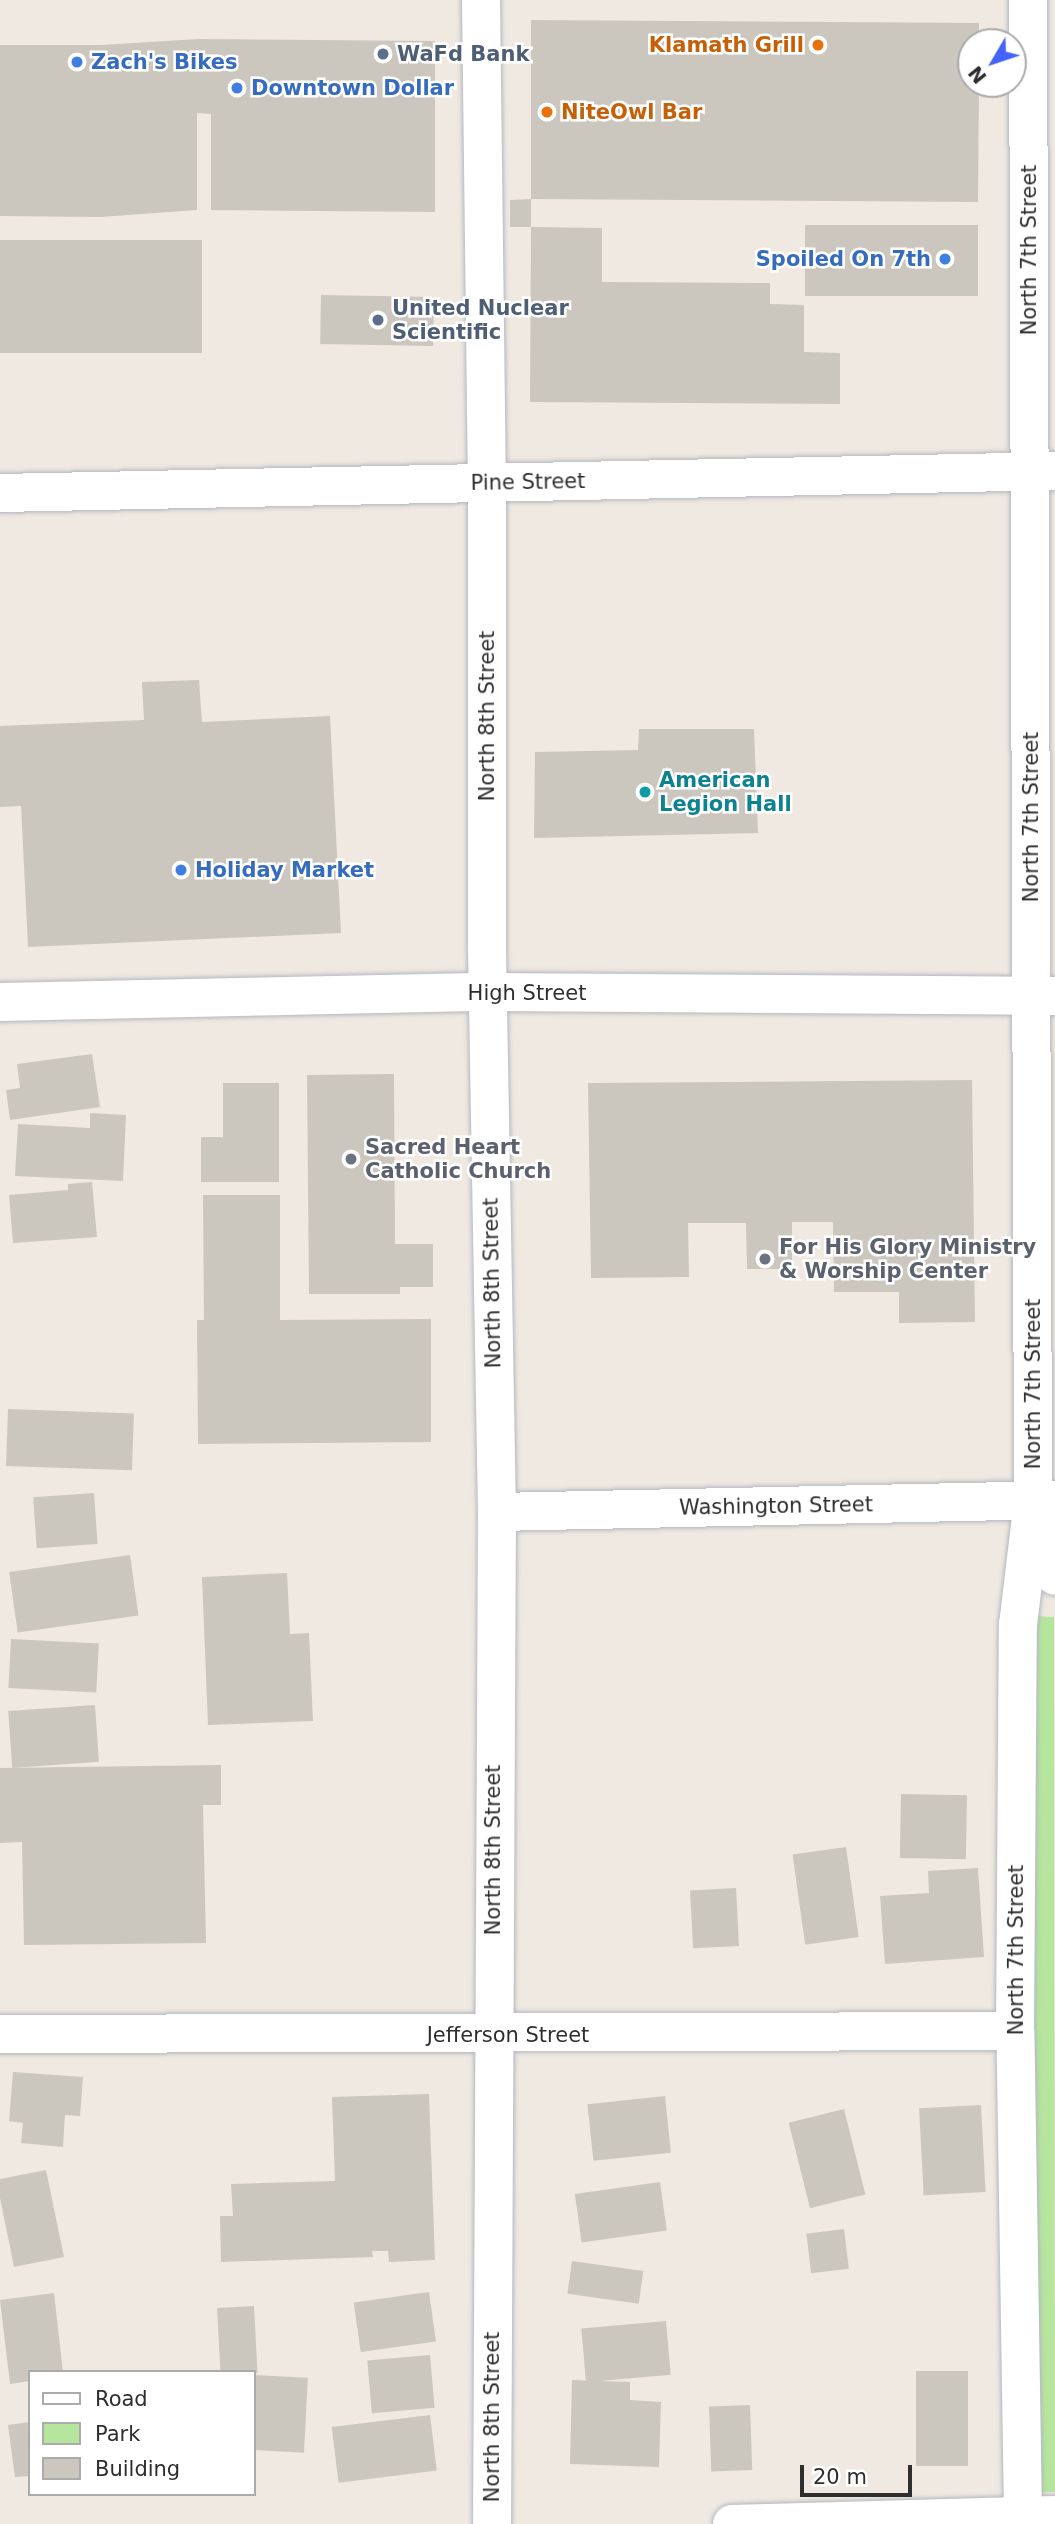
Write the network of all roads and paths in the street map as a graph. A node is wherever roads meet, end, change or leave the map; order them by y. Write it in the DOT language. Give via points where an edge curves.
graph roads {
  1 [pos="481,0"];
  2 [pos="1028,0"];
  3 [pos="1042,471"];
  4 [pos="487,483"];
  5 [pos="0,493"];
  6 [pos="488,992"];
  7 [pos="1043,995"];
  8 [pos="0,1002"];
  9 [pos="1044,1500"];
  10 [pos="496,1512"];
  11 [pos="1055,1576"];
  12 [pos="1015,2031"];
  13 [pos="0,2034"];
  14 [pos="492,2035"];
  15 [pos="1039,2515"];
  16 [pos="492,2524"];
  17 [pos="732,2524"];
  1 -- 4 [label="street, North 8th Street"];
  2 -- 3 [label="street, North 7th Street"];
  3 -- 4 [label="street, Pine Street"];
  3 -- 7 [label="street, North 7th Street"];
  4 -- 5 [label="street, Pine Street"];
  4 -- 6 [label="street, North 8th Street"];
  6 -- 7 [label="street, High Street"];
  6 -- 8 [label="street, High Street"];
  6 -- 10 [label="street, North 8th Street"];
  7 -- 9 [label="street, North 7th Street"];
  9 -- 10 [label="street, Washington Street"];
  9 -- 11 [label="street"];
  9 -- 12 [label="street, North 7th Street" via="1018,1625"];
  10 -- 14 [label="street, North 8th Street"];
  12 -- 14 [label="street, Jefferson Street"];
  12 -- 15 [label="street, North 7th Street"];
  13 -- 14 [label="street, Jefferson Street"];
  14 -- 16 [label="street, North 8th Street"];
  15 -- 17 [label="street"];
}
